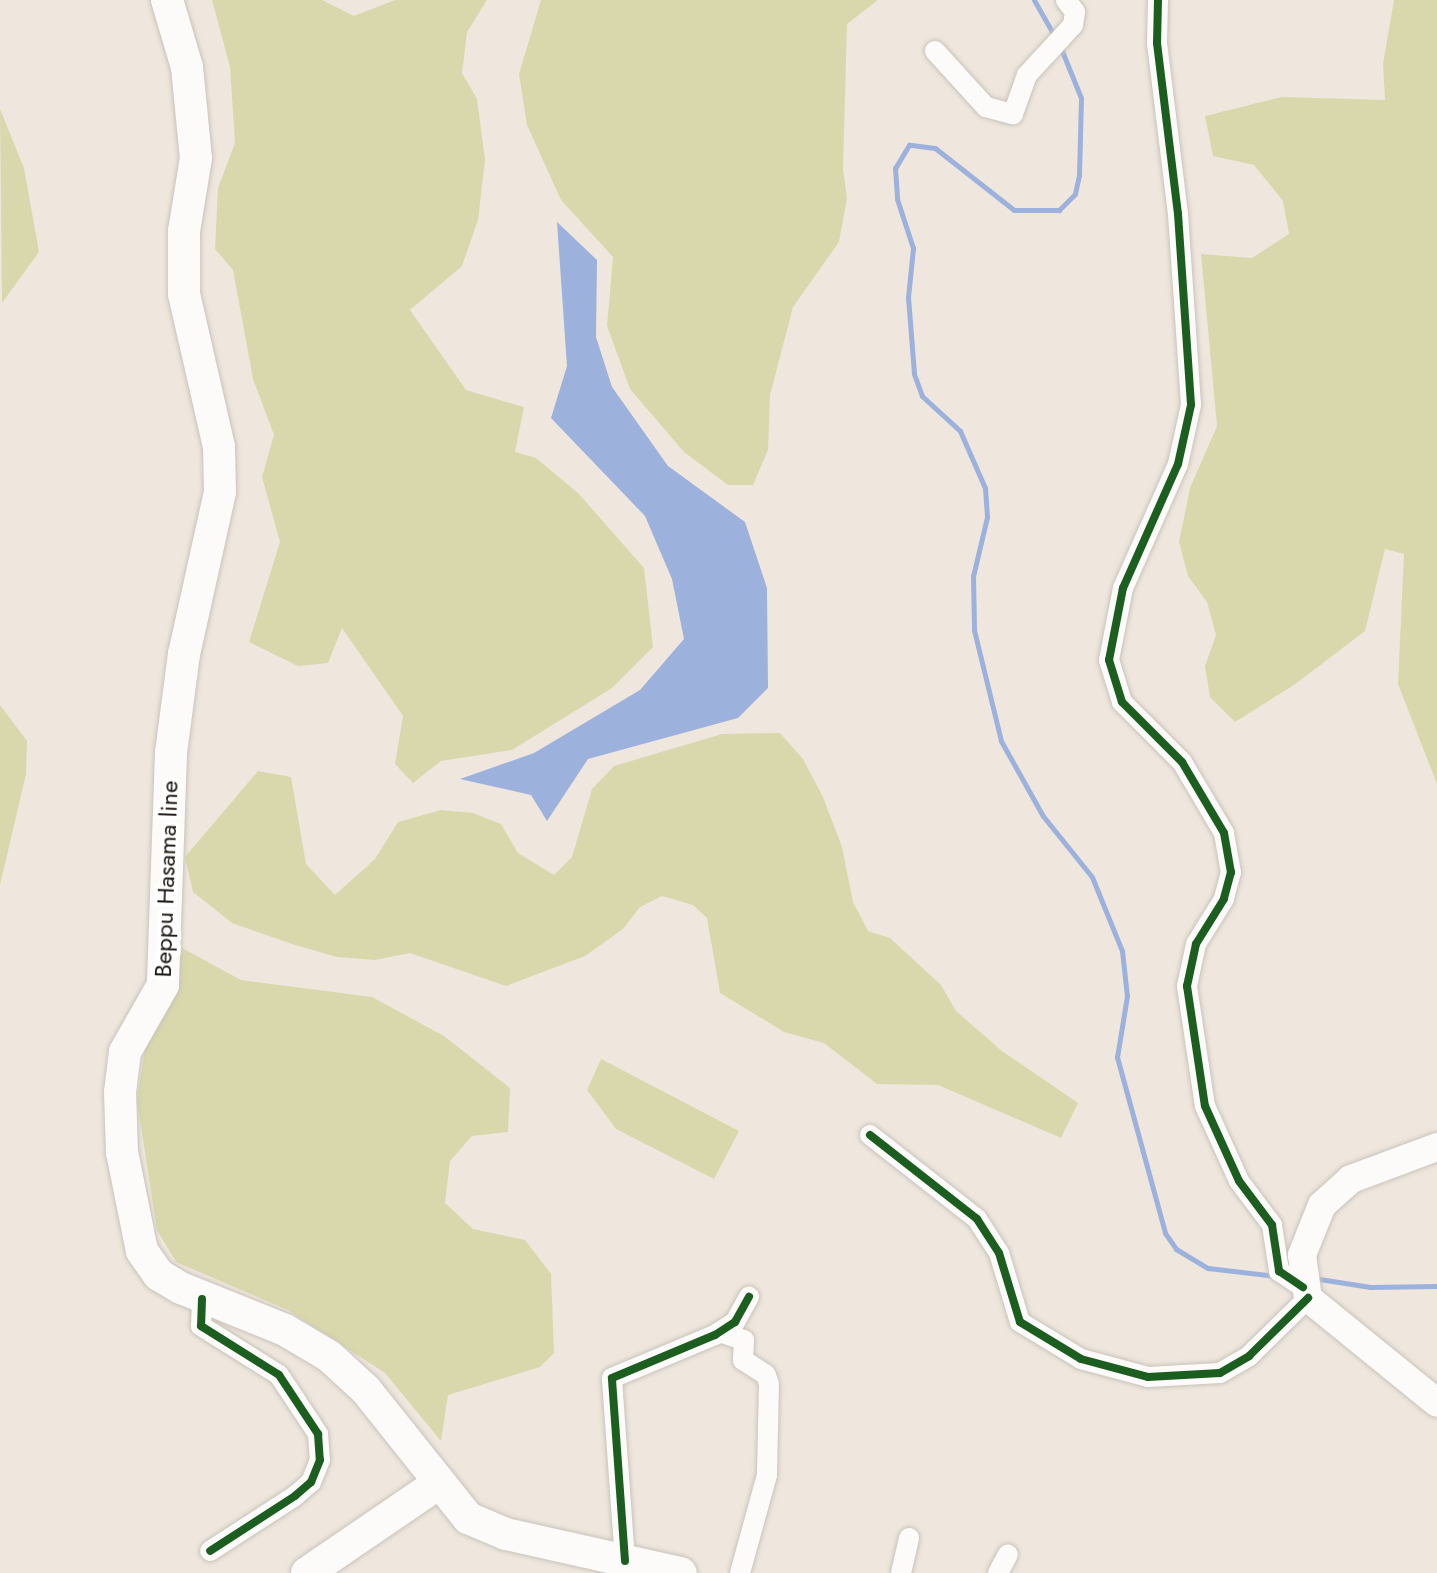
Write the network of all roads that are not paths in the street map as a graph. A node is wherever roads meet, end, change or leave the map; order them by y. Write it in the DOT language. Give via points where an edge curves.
graph roads {
  1 [pos="167,0"];
  2 [pos="1066,0"];
  3 [pos="1158,0"];
  4 [pos="935,51"];
  5 [pos="870,1135"];
  6 [pos="1437,1147"];
  7 [pos="1305,1292"];
  8 [pos="749,1297"];
  9 [pos="202,1299"];
  10 [pos="719,1332"];
  11 [pos="1437,1403"];
  12 [pos="439,1483"];
  13 [pos="909,1538"];
  14 [pos="210,1551"];
  15 [pos="1008,1554"];
  16 [pos="625,1561"];
  17 [pos="307,1573"];
  18 [pos="681,1573"];
  19 [pos="740,1573"];
  20 [pos="901,1573"];
  21 [pos="998,1573"];
  1 -- 9 [label="main road, Beppu Hasama line" via="187,67 196,158 184,231 184,294 219,447 220,492 184,654 171,753 163,985 125,1052 121,1137 142,1251 159,1275"];
  2 -- 4 [label="street" via="1075,12 1073,25 1027,75 1013,114 986,107"];
  3 -- 7 [label="street" via="1157,43 1178,214 1191,405 1178,464 1123,588 1109,660 1122,702 1182,762 1224,833 1231,872 1224,899 1196,944 1187,986 1205,1106 1239,1181 1272,1225 1279,1271"];
  5 -- 7 [label="street" via="977,1219 999,1253 1020,1322 1081,1359 1148,1377 1212,1376 1236,1366"];
  6 -- 7 [label="main road" via="1351,1179 1322,1205 1305,1236"];
  7 -- 11 [label="main road"];
  8 -- 10 [label="street" via="735,1322"];
  9 -- 12 [label="main road, Beppu Hasama line" via="285,1330 329,1356 366,1390"];
  9 -- 14 [label="street" via="201,1326 279,1375 318,1434 320,1460 311,1482 295,1496"];
  10 -- 16 [label="street" via="612,1378"];
  10 -- 19 [label="street" via="744,1340 743,1360 766,1375 769,1384 767,1475"];
  12 -- 16 [label="main road, Beppu Hasama line" via="468,1518 506,1534"];
  12 -- 17 [label="main road"];
  13 -- 20 [label="street"];
  15 -- 21 [label="street"];
  16 -- 18 [label="main road, Beppu Hasama line"];
}
